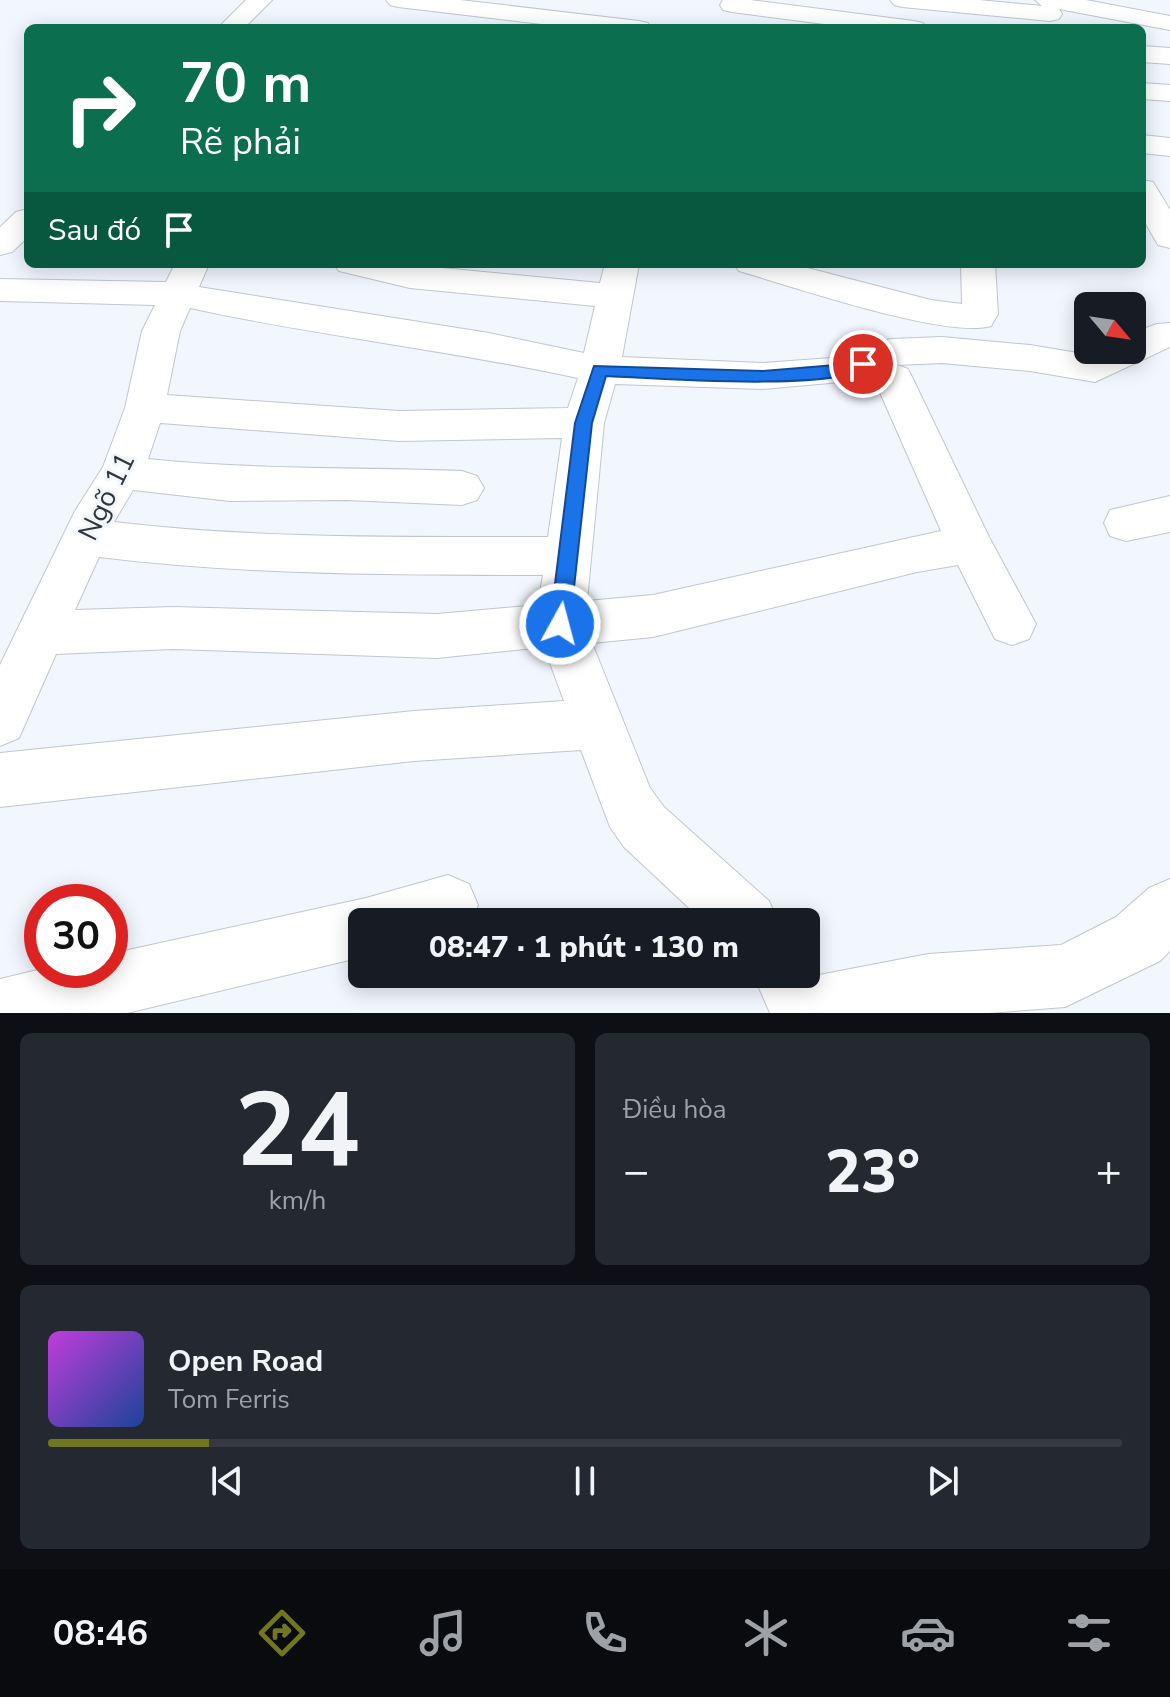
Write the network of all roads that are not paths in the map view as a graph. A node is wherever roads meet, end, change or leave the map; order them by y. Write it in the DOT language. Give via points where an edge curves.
graph roads {
  1 [pos="260,0"];
  2 [pos="398,0"];
  3 [pos="902,0"];
  4 [pos="425,1"];
  5 [pos="734,3"];
  6 [pos="1051,10"];
  7 [pos="1170,23"];
  8 [pos="234,24"];
  9 [pos="413,24"];
  10 [pos="607,24"];
  11 [pos="720,24"];
  12 [pos="885,24"];
  13 [pos="1146,54"];
  14 [pos="1170,56"];
  15 [pos="1146,91"];
  16 [pos="1170,93"];
  17 [pos="1146,144"];
  18 [pos="1170,147"];
  19 [pos="24,223"];
  20 [pos="0,245"];
  21 [pos="369,268"];
  22 [pos="766,268"];
  23 [pos="978,268"];
  24 [pos="184,279"];
  25 [pos="617,280"];
  26 [pos="0,290"];
  27 [pos="1170,335"];
  28 [pos="1146,341"];
  29 [pos="863,364"];
  30 [pos="1104,364"];
  31 [pos="600,370"];
  32 [pos="145,408"];
  33 [pos="584,423"];
  34 [pos="122,472"];
  35 [pos="462,488"];
  36 [pos="1170,514"];
  37 [pos="1126,523"];
  38 [pos="86,537"];
  39 [pos="970,545"];
  40 [pos="568,556"];
  41 [pos="560,624"];
  42 [pos="1012,624"];
  43 [pos="42,633"];
  44 [pos="0,721"];
  45 [pos="598,724"];
  46 [pos="0,780"];
  47 [pos="448,905"];
  48 [pos="436,908"];
  49 [pos="733,908"];
  50 [pos="1170,909"];
  51 [pos="348,930"];
  52 [pos="791,988"];
  53 [pos="0,1011"];
  54 [pos="804,1013"];
  55 [pos="815,1013"];
  1 -- 8 [label="street"];
  2 -- 4 [label="street"];
  3 -- 6 [label="street"];
  4 -- 9 [label="street"];
  4 -- 10 [label="street"];
  5 -- 11 [label="street"];
  5 -- 12 [label="street"];
  6 -- 7 [label="street"];
  13 -- 14 [label="street"];
  15 -- 16 [label="street"];
  17 -- 18 [label="street"];
  19 -- 20 [label="street"];
  21 -- 25 [label="street" via="410,277"];
  22 -- 23 [label="street" via="931,312 978,318"];
  24 -- 26 [label="street"];
  24 -- 31 [label="street" via="248,309 489,346"];
  24 -- 32 [label="street, Ngõ 11" via="161,331"];
  25 -- 31 [label="street"];
  27 -- 28 [label="street"];
  29 -- 30 [label="street" via="890,352 942,350 1095,369"];
  29 -- 31 [label="street" via="851,370 763,376"];
  29 -- 39 [label="street" via="894,379"];
  31 -- 33 [label="street"];
  32 -- 33 [label="street" via="399,426"];
  32 -- 34 [label="street, Ngõ 11"];
  33 -- 40 [label="street"];
  34 -- 35 [label="street" via="230,484"];
  34 -- 38 [label="street, Ngõ 11"];
  36 -- 37 [label="street"];
  38 -- 40 [label="street" via="194,550"];
  38 -- 43 [label="street, Ngõ 11"];
  39 -- 41 [label="street" via="653,616"];
  39 -- 42 [label="street"];
  40 -- 41 [label="street"];
  41 -- 43 [label="street" via="437,636 173,628"];
  41 -- 45 [label="street"];
  43 -- 44 [label="street, Ngõ 11"];
  45 -- 46 [label="street" via="414,736"];
  45 -- 49 [label="street" via="630,807 644,827"];
  47 -- 48 [label="street"];
  50 -- 55 [label="street" via="1138,939 1065,976 928,986 822,1006"];
  51 -- 53 [label="street"];
  52 -- 54 [label="street"];
}
